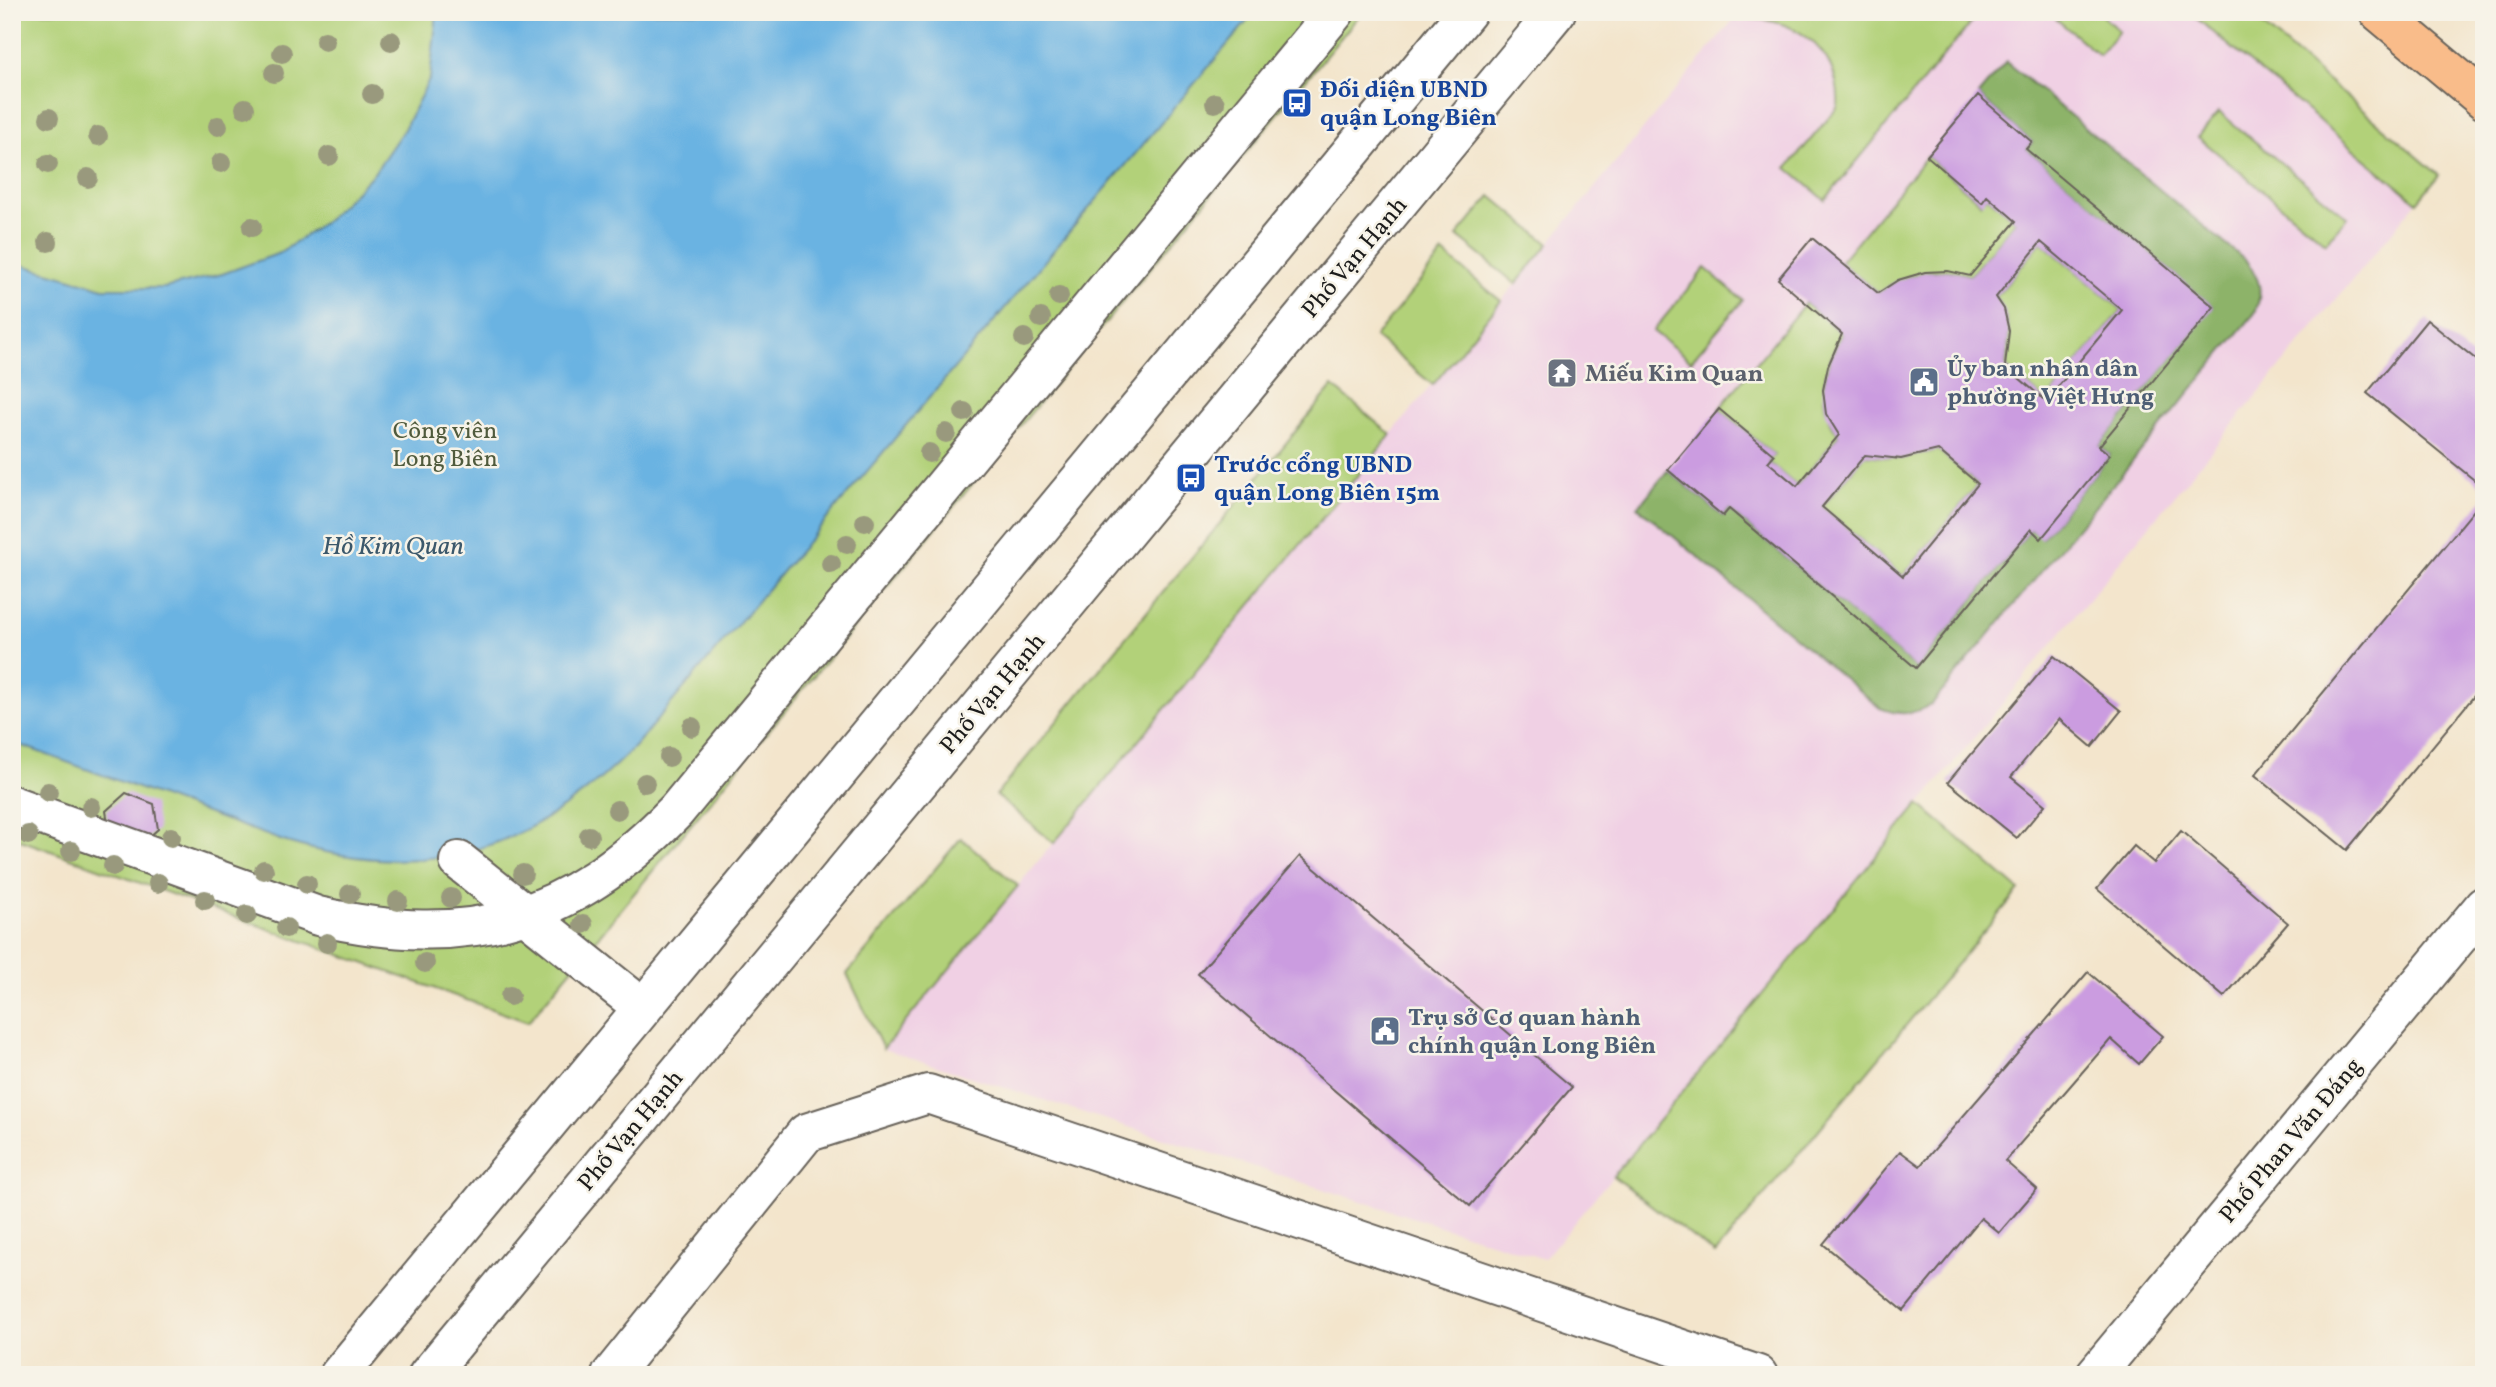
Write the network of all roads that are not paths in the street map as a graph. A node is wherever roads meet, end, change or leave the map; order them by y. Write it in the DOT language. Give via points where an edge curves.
graph roads {
  1 [pos="1335,12"];
  2 [pos="1467,12"];
  3 [pos="1556,12"];
  4 [pos="2379,12"];
  5 [pos="2484,100"];
  6 [pos="12,805"];
  7 [pos="459,861"];
  8 [pos="2484,906"];
  9 [pos="525,914"];
  10 [pos="643,1008"];
  11 [pos="339,1375"];
  12 [pos="428,1375"];
  13 [pos="611,1375"];
  14 [pos="1758,1375"];
  15 [pos="2095,1375"];
  1 -- 9 [label="street" via="676,811 612,871"];
  2 -- 10 [label="street"];
  3 -- 12 [label="street, Phố Vạn Hạnh"];
  4 -- 5 [label="main road"];
  6 -- 9 [label="street" via="318,916 366,927 460,928"];
  7 -- 9 [label="street"];
  8 -- 15 [label="street, Phố Phan Văn Đáng"];
  9 -- 10 [label="street"];
  10 -- 11 [label="street"];
  13 -- 14 [label="street" via="806,1133 928,1094"];
}
